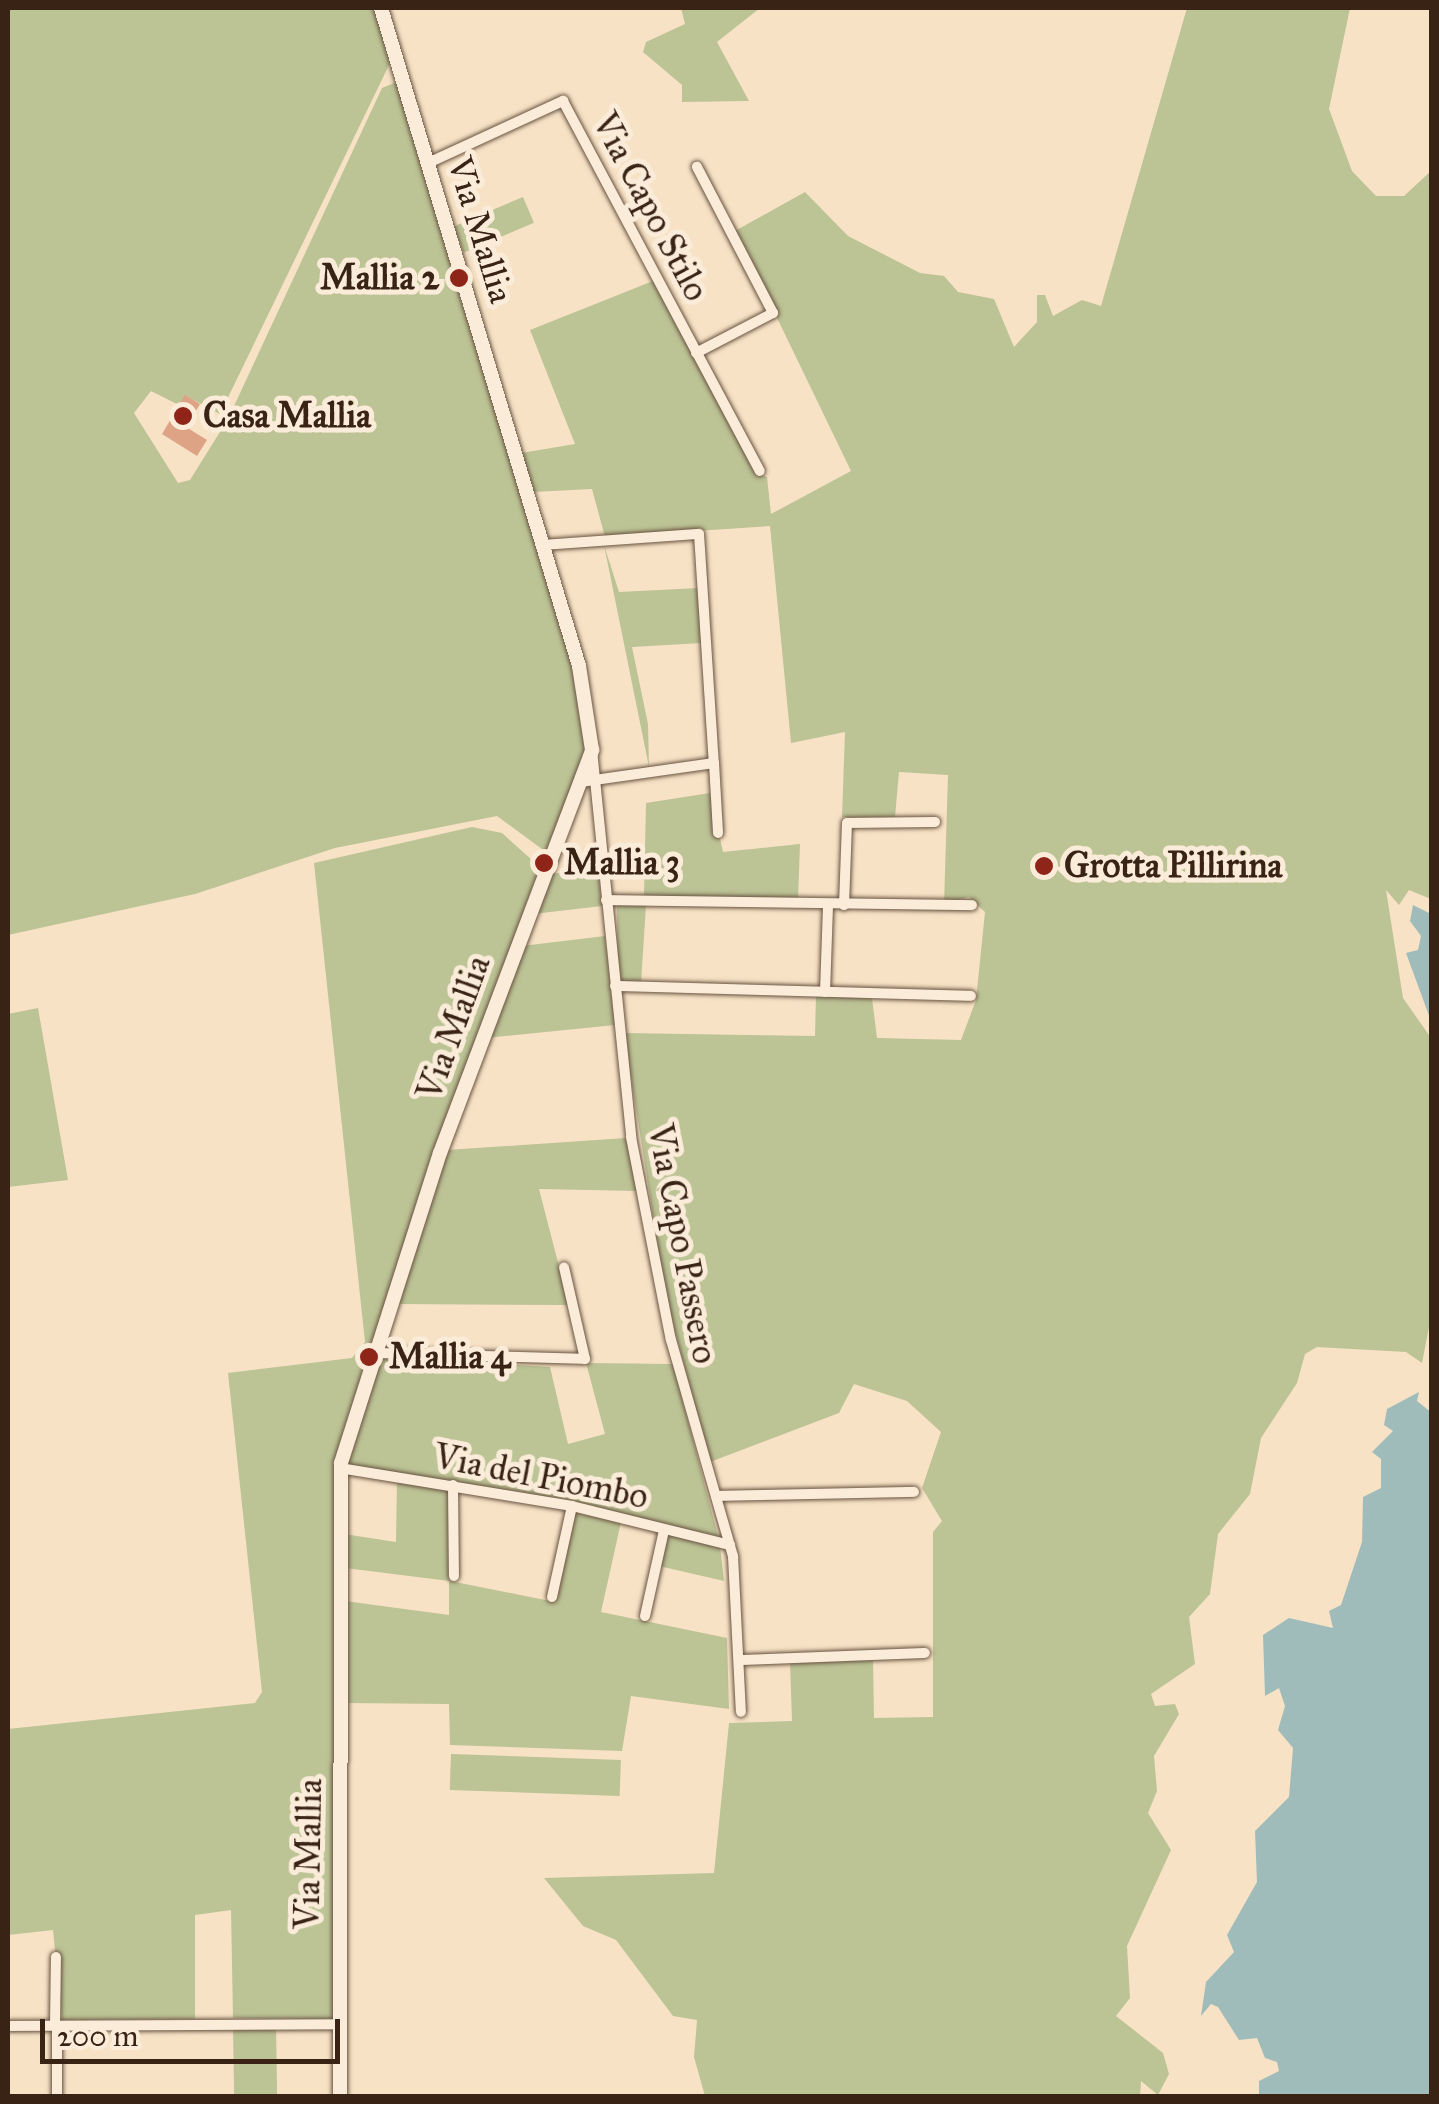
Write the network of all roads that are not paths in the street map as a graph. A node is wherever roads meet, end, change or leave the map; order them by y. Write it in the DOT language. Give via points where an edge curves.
graph roads {
  1 [pos="381,8"];
  2 [pos="428,162"];
  3 [pos="697,167"];
  4 [pos="696,353"];
  5 [pos="760,472"];
  6 [pos="544,545"];
  7 [pos="592,750"];
  8 [pos="714,762"];
  9 [pos="596,779"];
  10 [pos="580,782"];
  11 [pos="936,822"];
  12 [pos="718,832"];
  13 [pos="606,900"];
  14 [pos="828,905"];
  15 [pos="844,905"];
  16 [pos="972,905"];
  17 [pos="615,986"];
  18 [pos="824,992"];
  19 [pos="970,996"];
  20 [pos="564,1268"];
  21 [pos="373,1352"];
  22 [pos="340,1468"];
  23 [pos="453,1485"];
  24 [pos="914,1492"];
  25 [pos="718,1496"];
  26 [pos="572,1506"];
  27 [pos="664,1530"];
  28 [pos="730,1545"];
  29 [pos="454,1576"];
  30 [pos="552,1597"];
  31 [pos="645,1616"];
  32 [pos="925,1653"];
  33 [pos="741,1660"];
  34 [pos="742,1712"];
  35 [pos="56,1958"];
  36 [pos="338,2024"];
  37 [pos="56,2025"];
  38 [pos="8,2026"];
  39 [pos="57,2096"];
  40 [pos="340,2096"];
  1 -- 2 [label="street, Via Mallia"];
  2 -- 4 [label="street, Via Capo Stilo" via="563,101"];
  2 -- 6 [label="street, Via Mallia"];
  3 -- 4 [label="street" via="772,313"];
  4 -- 5 [label="street, Via Capo Stilo"];
  6 -- 7 [label="street, Via Mallia" via="579,666"];
  6 -- 8 [label="street" via="699,534"];
  7 -- 9 [label="street, Via Capo Passero"];
  7 -- 10 [label="street, Via Mallia"];
  8 -- 9 [label="street"];
  8 -- 12 [label="street"];
  9 -- 10 [label="street"];
  9 -- 13 [label="street, Via Capo Passero"];
  10 -- 21 [label="street, Via Mallia"];
  11 -- 15 [label="street" via="847,822"];
  13 -- 14 [label="street"];
  13 -- 17 [label="street, Via Capo Passero"];
  14 -- 15 [label="street"];
  14 -- 18 [label="street"];
  15 -- 16 [label="street"];
  17 -- 18 [label="street"];
  17 -- 25 [label="street, Via Capo Passero" via="631,1137 671,1340"];
  18 -- 19 [label="street"];
  20 -- 21 [label="street" via="587,1356"];
  21 -- 22 [label="street, Via Mallia"];
  22 -- 23 [label="street, Via del Piombo"];
  22 -- 36 [label="street, Via Mallia"];
  23 -- 26 [label="street, Via del Piombo"];
  23 -- 29 [label="street"];
  24 -- 25 [label="street"];
  25 -- 28 [label="street, Via Capo Passero"];
  26 -- 27 [label="street, Via del Piombo"];
  26 -- 30 [label="street"];
  27 -- 28 [label="street, Via del Piombo"];
  27 -- 31 [label="street"];
  28 -- 33 [label="street, Via Capo Passero"];
  32 -- 33 [label="street"];
  33 -- 34 [label="street, Via Capo Passero"];
  35 -- 37 [label="street"];
  36 -- 37 [label="street"];
  36 -- 40 [label="street, Via Mallia"];
  37 -- 38 [label="street"];
  37 -- 39 [label="street"];
}
